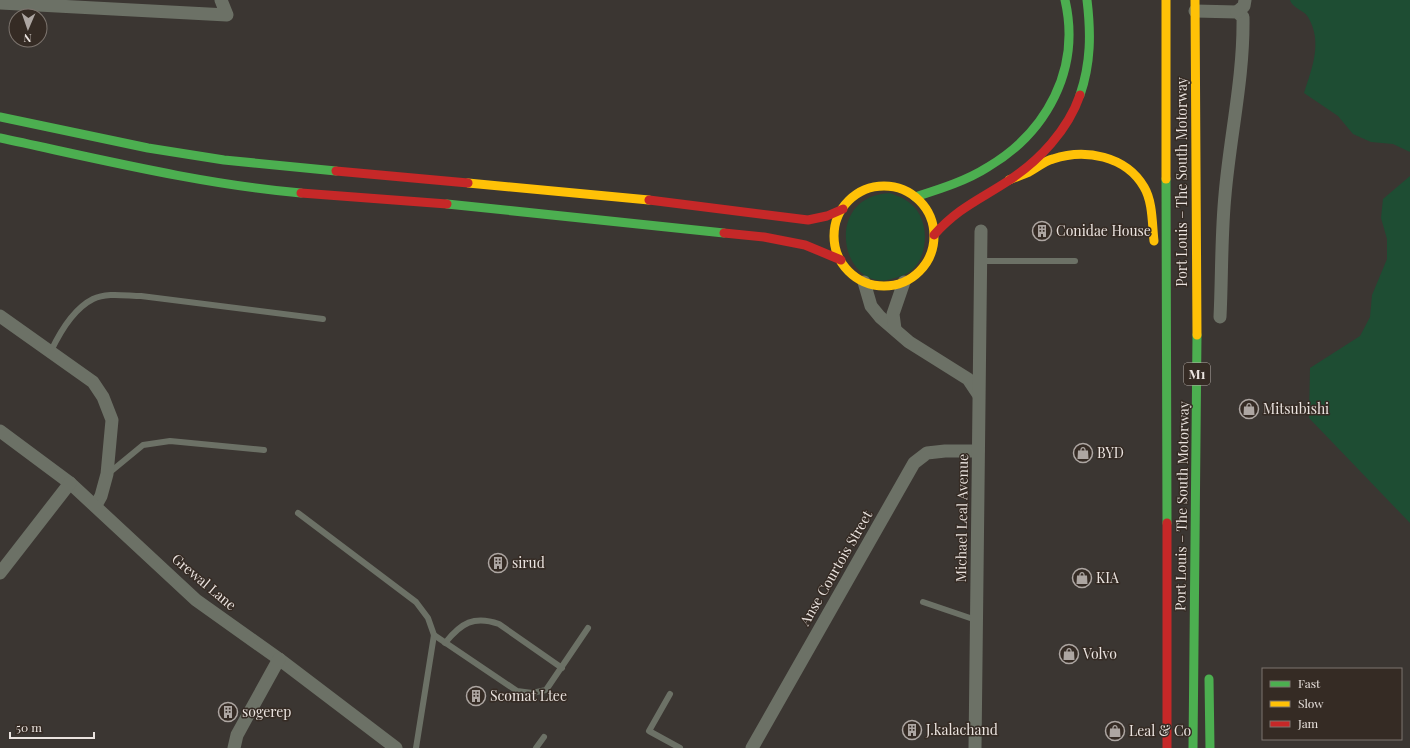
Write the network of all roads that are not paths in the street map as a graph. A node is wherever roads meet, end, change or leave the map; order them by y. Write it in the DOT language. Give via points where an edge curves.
graph roads {
  1 [pos="221,0"];
  2 [pos="1065,0"];
  3 [pos="1087,0"];
  4 [pos="1166,0"];
  5 [pos="1245,0"];
  6 [pos="0,3"];
  7 [pos="1195,6"];
  8 [pos="1237,12"];
  9 [pos="0,116"];
  10 [pos="0,138"];
  11 [pos="1009,180"];
  12 [pos="915,197"];
  13 [pos="843,209"];
  14 [pos="981,231"];
  15 [pos="934,234"];
  16 [pos="841,260"];
  17 [pos="981,261"];
  18 [pos="1075,261"];
  19 [pos="864,282"];
  20 [pos="904,282"];
  21 [pos="0,316"];
  22 [pos="1165,316"];
  23 [pos="1220,317"];
  24 [pos="323,319"];
  25 [pos="895,330"];
  26 [pos="51,351"];
  27 [pos="1197,362"];
  28 [pos="978,394"];
  29 [pos="1205,416"];
  30 [pos="0,431"];
  31 [pos="264,450"];
  32 [pos="978,451"];
  33 [pos="107,474"];
  34 [pos="70,483"];
  35 [pos="96,505"];
  36 [pos="298,512"];
  37 [pos="0,572"];
  38 [pos="923,602"];
  39 [pos="976,620"];
  40 [pos="588,628"];
  41 [pos="434,635"];
  42 [pos="445,643"];
  43 [pos="279,659"];
  44 [pos="562,668"];
  45 [pos="1208,670"];
  46 [pos="670,694"];
  47 [pos="544,737"];
  48 [pos="234,748"];
  49 [pos="396,748"];
  50 [pos="416,748"];
  51 [pos="536,748"];
  52 [pos="680,748"];
  53 [pos="752,748"];
  54 [pos="975,748"];
  55 [pos="1167,748"];
  56 [pos="1193,748"];
  57 [pos="1210,748"];
  1 -- 6 [label="street" via="227,16"];
  2 -- 12 [label="main road" via="1070,34 1068,60 1054,104 1040,125 1015,149 988,167 960,182"];
  3 -- 11 [label="main road" via="1091,34 1089,68 1081,96 1058,137 1040,157"];
  4 -- 22 [label="main road, Port Louis – The South Motorway / M1"];
  5 -- 8 [label="street" via="1244,6"];
  7 -- 8 [label="street"];
  7 -- 27 [label="main road, Port Louis – The South Motorway / M1"];
  8 -- 23 [label="street" via="1243,17 1244,45 1225,195"];
  9 -- 13 [label="main road" via="148,148 224,160 612,196 808,220"];
  10 -- 16 [label="main road" via="224,183 764,237 806,245"];
  11 -- 15 [label="main road" via="963,207"];
  11 -- 22 [label="main road" via="1051,159 1063,156 1087,154 1108,158 1127,168 1144,187 1149,200"];
  12 -- 13 [label="main road" via="903,190 876,187 863,191"];
  12 -- 15 [label="main road" via="929,214"];
  13 -- 16 [label="main road" via="834,234"];
  14 -- 17 [label="street, Michael Leal Avenue"];
  15 -- 20 [label="main road" via="933,246 926,262 915,276"];
  16 -- 19 [label="main road" via="851,273"];
  17 -- 18 [label="lane"];
  17 -- 28 [label="street, Michael Leal Avenue"];
  19 -- 20 [label="main road" via="878,286"];
  19 -- 25 [label="street" via="871,306"];
  20 -- 25 [label="street" via="894,314"];
  21 -- 26 [label="street"];
  22 -- 55 [label="main road, Port Louis – The South Motorway / M1"];
  24 -- 26 [label="lane" via="142,296 112,295 93,298 82,307 70,319"];
  25 -- 28 [label="street" via="909,342 968,379"];
  26 -- 33 [label="street" via="94,382 103,397 112,420"];
  27 -- 29 [label="main road"];
  27 -- 56 [label="main road, Port Louis – The South Motorway / M1"];
  28 -- 32 [label="street, Michael Leal Avenue"];
  30 -- 34 [label="street, Grewal Lane"];
  31 -- 33 [label="lane" via="170,441 143,445"];
  32 -- 39 [label="street, Michael Leal Avenue"];
  32 -- 53 [label="street, Anse Courtois Street" via="927,453 914,464"];
  33 -- 35 [label="street"];
  34 -- 35 [label="street, Grewal Lane"];
  34 -- 37 [label="street"];
  35 -- 43 [label="street, Grewal Lane" via="196,600"];
  36 -- 41 [label="lane" via="416,602 428,618"];
  38 -- 39 [label="lane"];
  39 -- 54 [label="street, Michael Leal Avenue"];
  40 -- 44 [label="lane"];
  41 -- 42 [label="lane"];
  41 -- 50 [label="lane"];
  42 -- 44 [label="lane" via="456,630 470,621 487,620 499,624"];
  42 -- 44 [label="lane" via="517,691 532,693 546,690"];
  43 -- 48 [label="street" via="237,735"];
  43 -- 49 [label="street, Grewal Lane"];
  45 -- 57 [label="main road"];
  46 -- 52 [label="lane" via="649,731"];
  47 -- 51 [label="lane"];
}
